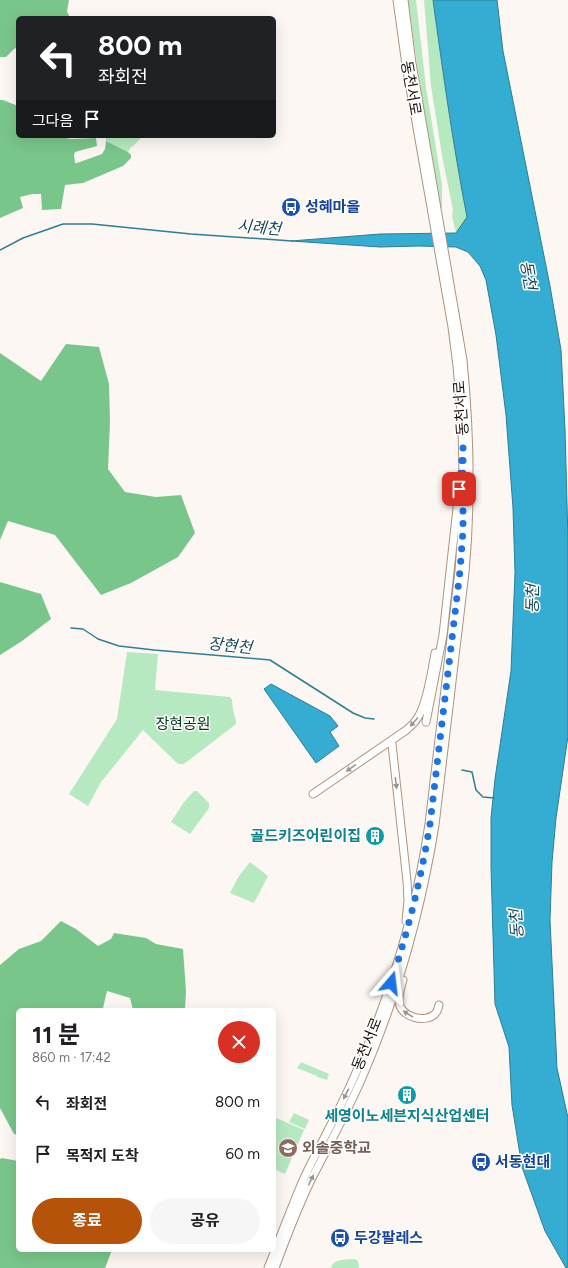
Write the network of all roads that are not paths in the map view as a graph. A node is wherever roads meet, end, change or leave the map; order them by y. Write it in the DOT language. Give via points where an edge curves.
graph roads {
  1 [pos="397,0"];
  2 [pos="404,0"];
  3 [pos="436,220"];
  4 [pos="446,274"];
  5 [pos="463,448"];
  6 [pos="448,590"];
  7 [pos="426,722"];
  8 [pos="392,744"];
  9 [pos="313,794"];
  10 [pos="412,935"];
  11 [pos="402,950"];
  12 [pos="439,1005"];
  13 [pos="276,1248"];
  14 [pos="274,1252"];
  15 [pos="268,1268"];
  16 [pos="275,1268"];
  1 -- 3 [label="main road, 동천서로" via="406,65"];
  2 -- 3 [label="main road, 동천서로"];
  3 -- 4 [label="main road, 동천서로"];
  4 -- 5 [label="main road, 동천서로" via="457,361"];
  4 -- 10 [label="main road, 동천서로" via="462,353 467,408 470,455 469,530 435,825 429,865"];
  5 -- 6 [label="main road"];
  5 -- 11 [label="main road, 동천서로" via="463,530 453,631 424,856"];
  6 -- 7 [label="main road" via="443,635"];
  6 -- 9 [label="main road, one-way" via="424,705 419,717 398,736"];
  8 -- 11 [label="main road, one-way" via="408,888"];
  12 -- 10 [label="main road, one-way" via="438,1011 430,1017 417,1018 407,1014 400,1006 399,997"];
  16 -- 10 [label="main road, 동천서로, one-way" via="300,1204 362,1078"];
  11 -- 13 [label="main road, 동천서로, one-way" via="356,1074 305,1177"];
  14 -- 15 [label="main road, 동천서로, one-way"];
}
